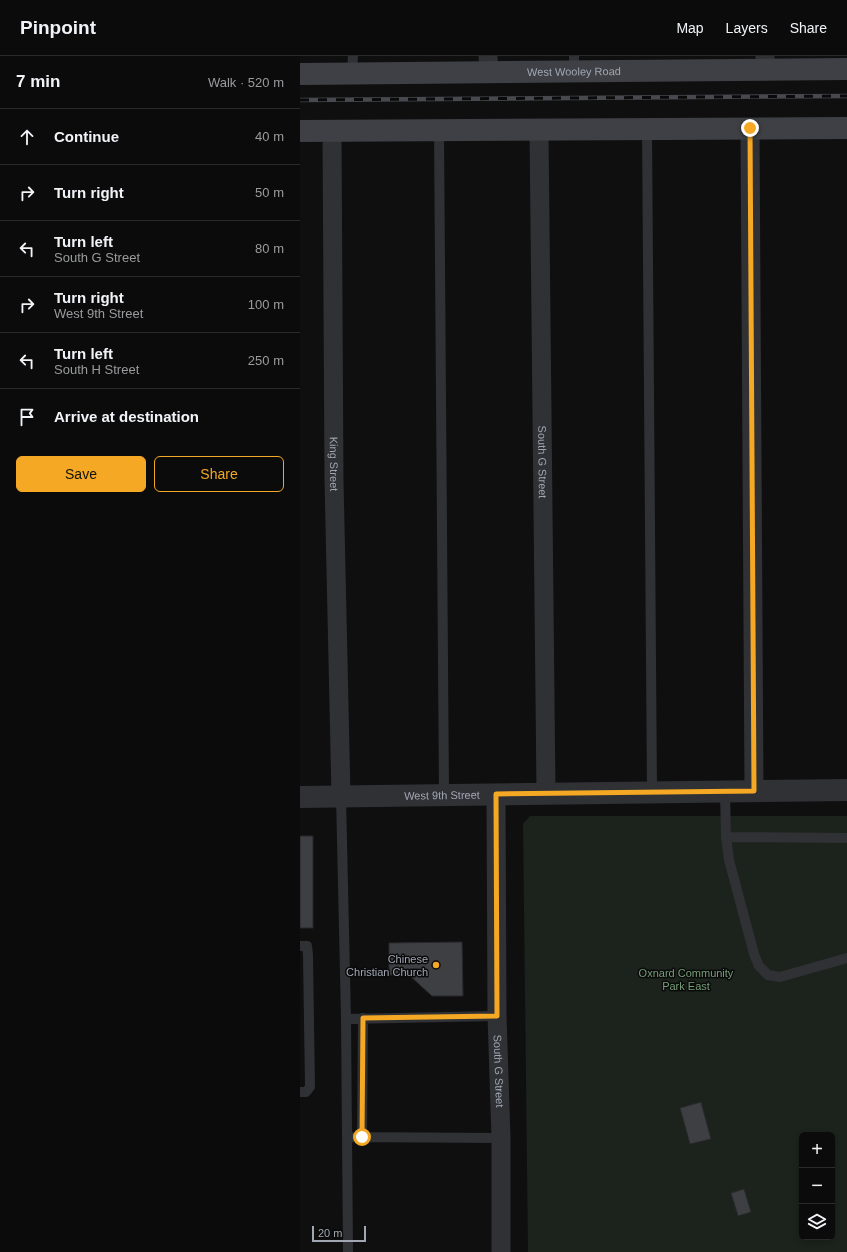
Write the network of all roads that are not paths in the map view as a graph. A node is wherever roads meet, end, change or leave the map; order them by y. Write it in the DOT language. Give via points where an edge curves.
graph roads {
  1 [pos="765,63"];
  2 [pos="488,64"];
  3 [pos="574,64"];
  4 [pos="352,65"];
  5 [pos="847,69"];
  6 [pos="300,74"];
  7 [pos="750,128"];
  8 [pos="847,128"];
  9 [pos="647,129"];
  10 [pos="540,130"];
  11 [pos="300,131"];
  12 [pos="332,131"];
  13 [pos="438,131"];
  14 [pos="847,790"];
  15 [pos="754,791"];
  16 [pos="652,792"];
  17 [pos="726,792"];
  18 [pos="546,793"];
  19 [pos="444,794"];
  20 [pos="496,794"];
  21 [pos="341,796"];
  22 [pos="300,797"];
  23 [pos="726,837"];
  24 [pos="847,838"];
  25 [pos="300,946"];
  26 [pos="847,958"];
  27 [pos="497,1016"];
  28 [pos="346,1018"];
  29 [pos="363,1018"];
  30 [pos="300,1092"];
  31 [pos="347,1137"];
  32 [pos="362,1137"];
  33 [pos="501,1138"];
  34 [pos="348,1252"];
  35 [pos="501,1252"];
  1 -- 3 [label="main road, West Wooley Road"];
  1 -- 5 [label="main road, West Wooley Road"];
  2 -- 3 [label="main road, West Wooley Road"];
  2 -- 4 [label="main road, West Wooley Road"];
  4 -- 6 [label="main road, West Wooley Road"];
  7 -- 8 [label="main road"];
  7 -- 9 [label="main road"];
  7 -- 15 [label="street"];
  9 -- 10 [label="main road"];
  9 -- 16 [label="lane"];
  10 -- 13 [label="main road"];
  10 -- 18 [label="street, South G Street"];
  11 -- 12 [label="main road"];
  12 -- 13 [label="main road"];
  12 -- 21 [label="street, King Street" via="334,480"];
  13 -- 19 [label="lane"];
  14 -- 15 [label="street, West 9th Street"];
  15 -- 17 [label="street, West 9th Street"];
  16 -- 17 [label="street, West 9th Street"];
  16 -- 18 [label="street, West 9th Street"];
  17 -- 23 [label="lane"];
  18 -- 20 [label="street, West 9th Street"];
  19 -- 20 [label="street, West 9th Street"];
  19 -- 21 [label="street, West 9th Street"];
  20 -- 27 [label="street, South G Street"];
  21 -- 22 [label="street, West 9th Street"];
  21 -- 28 [label="lane"];
  23 -- 24 [label="lane"];
  23 -- 26 [label="lane" via="729,860 754,954 759,966 768,975 780,977"];
  25 -- 30 [label="lane" via="306,946 308,955 310,1087 306,1092"];
  27 -- 29 [label="lane"];
  27 -- 33 [label="street, South G Street"];
  28 -- 29 [label="lane"];
  28 -- 31 [label="lane"];
  29 -- 32 [label="lane"];
  31 -- 32 [label="lane"];
  31 -- 34 [label="lane"];
  32 -- 33 [label="lane"];
  33 -- 35 [label="street, South G Street"];
}
